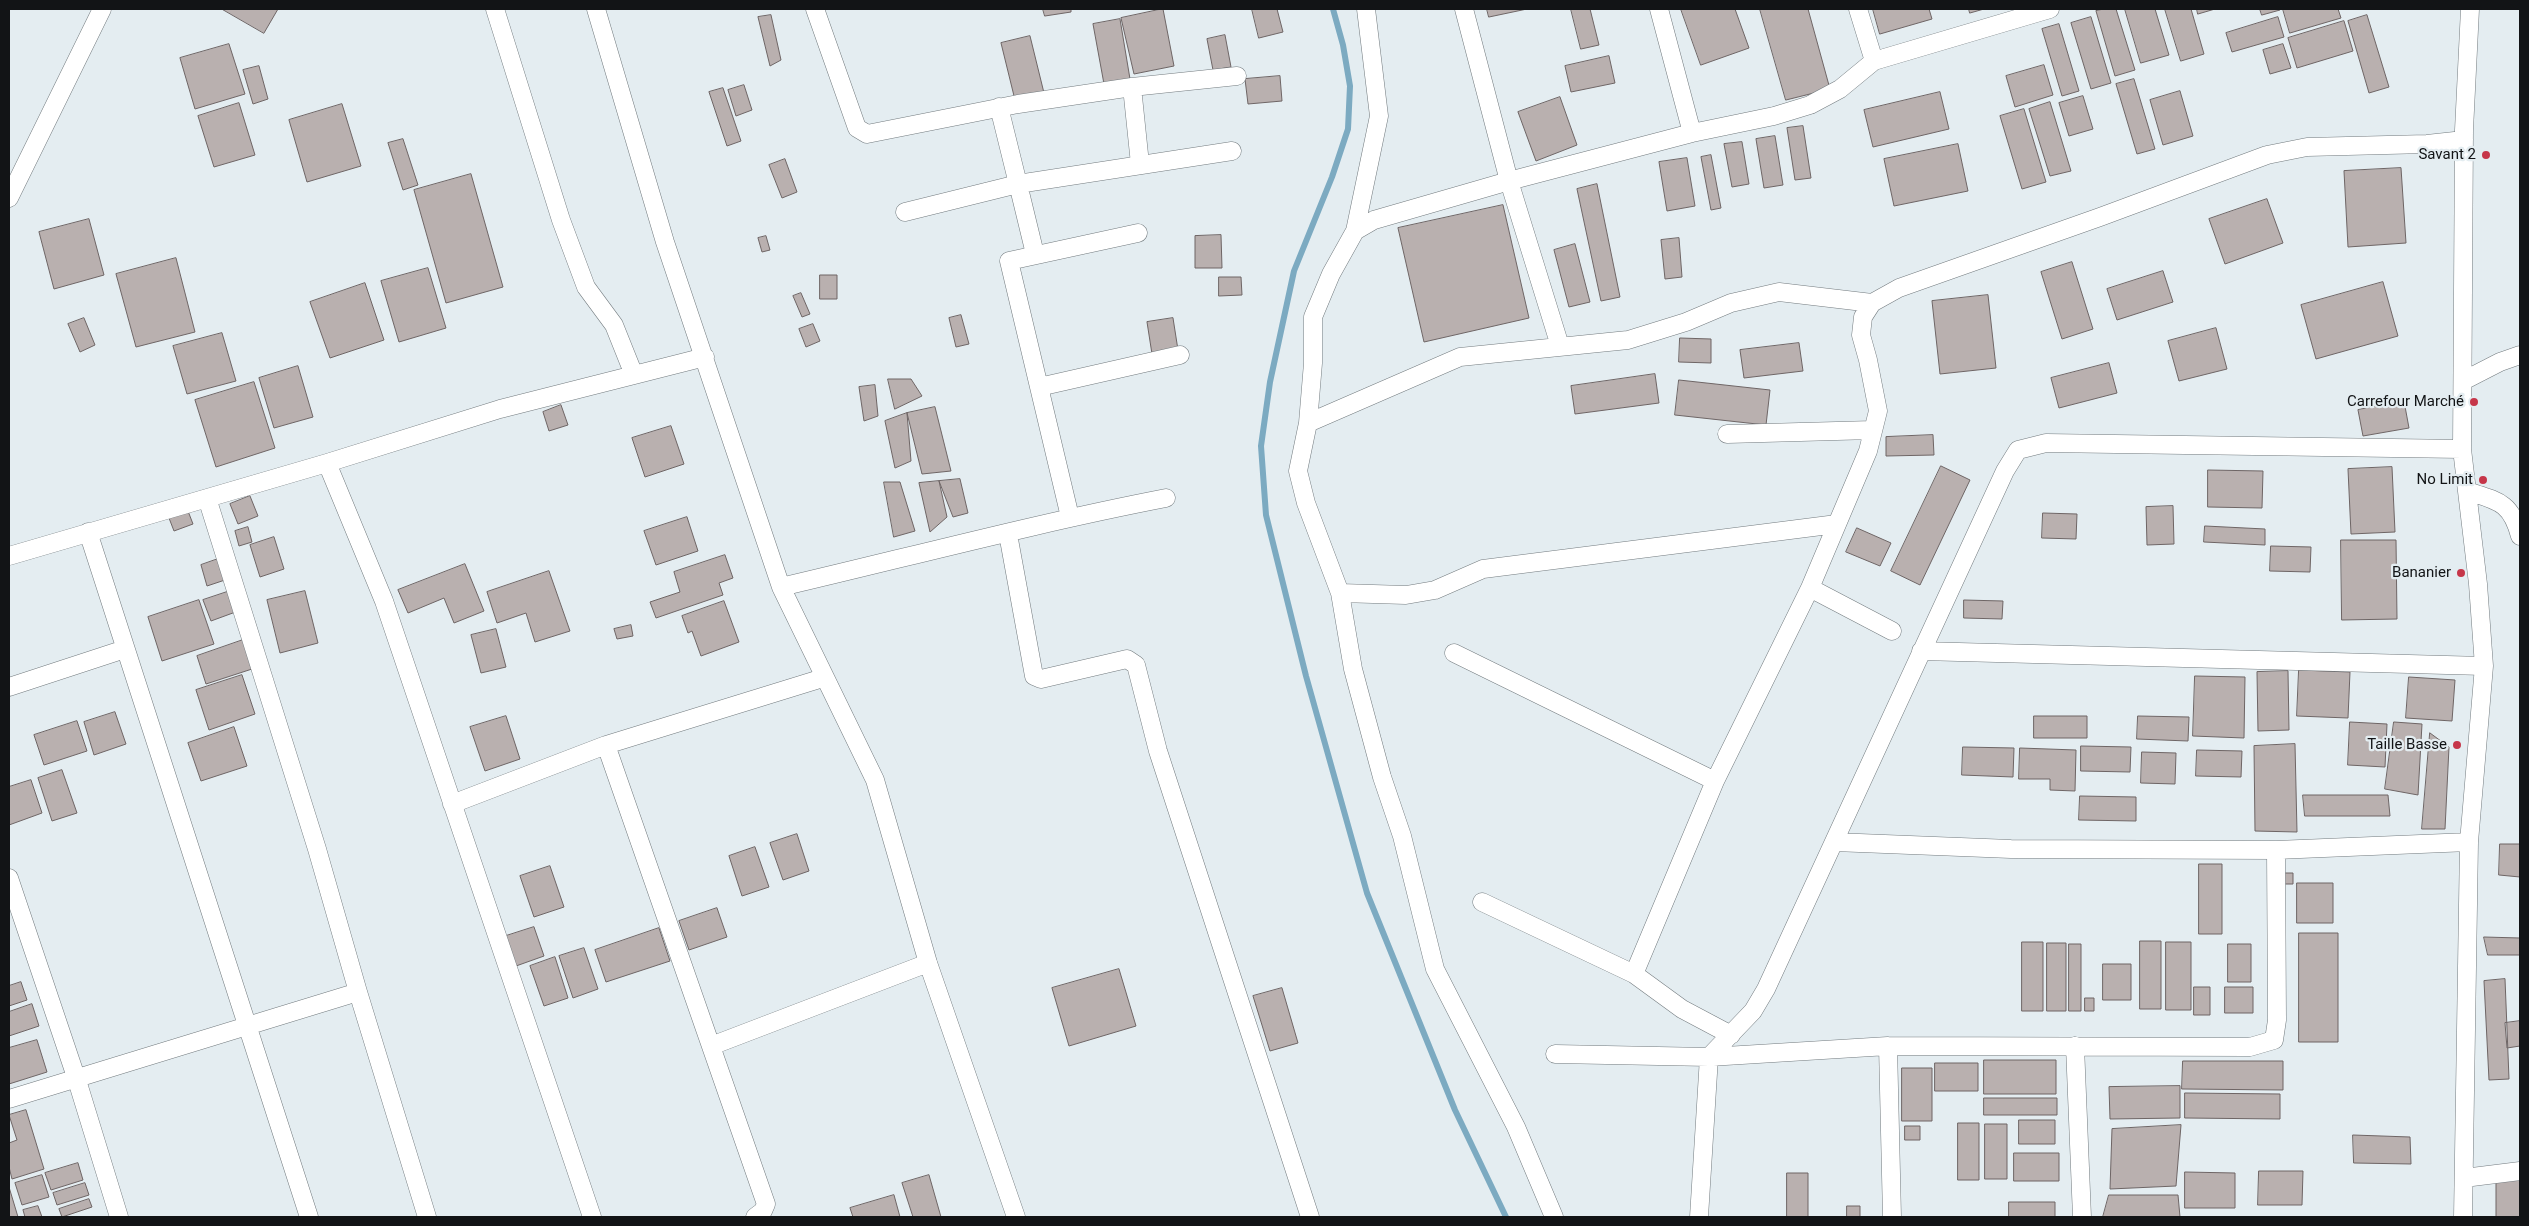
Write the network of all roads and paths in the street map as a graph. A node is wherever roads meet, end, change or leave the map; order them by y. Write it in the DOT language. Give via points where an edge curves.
graph roads {
  1 [pos="102,9"];
  2 [pos="495,9"];
  3 [pos="596,9"];
  4 [pos="815,9"];
  5 [pos="1366,9"];
  6 [pos="1464,9"];
  7 [pos="1659,9"];
  8 [pos="1858,9"];
  9 [pos="2470,9"];
  10 [pos="2042,10"];
  11 [pos="1874,61"];
  12 [pos="1237,76"];
  13 [pos="1132,87"];
  14 [pos="999,107"];
  15 [pos="1692,132"];
  16 [pos="2464,140"];
  17 [pos="1232,151"];
  18 [pos="1140,164"];
  19 [pos="1509,181"];
  20 [pos="1018,184"];
  21 [pos="9,198"];
  22 [pos="905,212"];
  23 [pos="1354,231"];
  24 [pos="1138,233"];
  25 [pos="1035,254"];
  26 [pos="1872,304"];
  27 [pos="1560,346"];
  28 [pos="1180,355"];
  29 [pos="2520,355"];
  30 [pos="705,357"];
  31 [pos="634,375"];
  32 [pos="2463,380"];
  33 [pos="1039,387"];
  34 [pos="1308,423"];
  35 [pos="1873,430"];
  36 [pos="1728,434"];
  37 [pos="2462,449"];
  38 [pos="327,463"];
  39 [pos="2467,491"];
  40 [pos="207,498"];
  41 [pos="1166,498"];
  42 [pos="1070,517"];
  43 [pos="1837,524"];
  44 [pos="88,532"];
  45 [pos="1008,534"];
  46 [pos="2520,536"];
  47 [pos="9,556"];
  48 [pos="781,587"];
  49 [pos="1810,588"];
  50 [pos="1340,592"];
  51 [pos="1892,631"];
  52 [pos="125,649"];
  53 [pos="1921,651"];
  54 [pos="1454,653"];
  55 [pos="2484,666"];
  56 [pos="824,678"];
  57 [pos="9,687"];
  58 [pos="606,745"];
  59 [pos="1715,781"];
  60 [pos="452,804"];
  61 [pos="1834,842"];
  62 [pos="2469,842"];
  63 [pos="2276,850"];
  64 [pos="9,878"];
  65 [pos="1482,902"];
  66 [pos="928,963"];
  67 [pos="1634,974"];
  68 [pos="358,992"];
  69 [pos="248,1027"];
  70 [pos="1731,1035"];
  71 [pos="711,1046"];
  72 [pos="1888,1046"];
  73 [pos="2074,1046"];
  74 [pos="1555,1054"];
  75 [pos="1709,1056"];
  76 [pos="76,1077"];
  77 [pos="9,1099"];
  78 [pos="2520,1171"];
  79 [pos="2464,1178"];
  80 [pos="118,1217"];
  81 [pos="309,1217"];
  82 [pos="427,1217"];
  83 [pos="592,1217"];
  84 [pos="755,1217"];
  85 [pos="1016,1217"];
  86 [pos="1310,1217"];
  87 [pos="1554,1217"];
  88 [pos="1699,1217"];
  89 [pos="1892,1217"];
  90 [pos="2082,1217"];
  91 [pos="2463,1217"];
  1 -- 21 [label="street"];
  2 -- 31 [label="street" via="586,287 614,325"];
  3 -- 30 [label="street" via="665,242"];
  4 -- 14 [label="street" via="860,132 866,134"];
  5 -- 23 [label="street" via="1379,116"];
  6 -- 19 [label="street"];
  7 -- 15 [label="street"];
  8 -- 11 [label="street"];
  9 -- 16 [label="street"];
  10 -- 11 [label="street"];
  11 -- 15 [label="street" via="1840,89 1810,105 1774,116"];
  12 -- 13 [label="street"];
  13 -- 14 [label="street"];
  13 -- 18 [label="street"];
  14 -- 20 [label="street"];
  15 -- 19 [label="street"];
  16 -- 26 [label="street" via="2307,147 2267,155 1900,288"];
  16 -- 32 [label="street"];
  17 -- 18 [label="street"];
  18 -- 20 [label="street"];
  19 -- 23 [label="street" via="1374,220"];
  19 -- 27 [label="street"];
  20 -- 22 [label="street"];
  20 -- 25 [label="street"];
  23 -- 34 [label="street" via="1313,317"];
  24 -- 25 [label="street"];
  25 -- 33 [label="street" via="1009,261"];
  26 -- 27 [label="street" via="1779,292 1731,303 1686,322 1628,340"];
  26 -- 35 [label="street" via="1863,317 1861,335 1878,411"];
  27 -- 34 [label="street" via="1460,357"];
  28 -- 33 [label="street"];
  29 -- 32 [label="street"];
  30 -- 31 [label="street"];
  30 -- 48 [label="street"];
  31 -- 38 [label="street" via="500,409"];
  32 -- 37 [label="street"];
  33 -- 42 [label="street"];
  34 -- 50 [label="street" via="1298,472 1306,503"];
  35 -- 36 [label="street"];
  35 -- 43 [label="street" via="1868,451"];
  37 -- 39 [label="street"];
  37 -- 53 [label="street" via="2046,443 2018,450 2005,471"];
  38 -- 40 [label="street"];
  38 -- 60 [label="street" via="384,601"];
  39 -- 46 [label="street" via="2499,501 2509,509"];
  39 -- 55 [label="street"];
  40 -- 44 [label="street"];
  40 -- 68 [label="street" via="314,839"];
  41 -- 42 [label="street"];
  42 -- 45 [label="street"];
  43 -- 49 [label="street"];
  43 -- 50 [label="street" via="1484,569 1435,590 1406,595"];
  44 -- 47 [label="street"];
  44 -- 52 [label="street"];
  45 -- 48 [label="street"];
  45 -- 86 [label="street" via="1034,676 1041,678 1127,659 1136,665 1158,751"];
  48 -- 56 [label="street"];
  49 -- 51 [label="street"];
  49 -- 59 [label="street"];
  50 -- 87 [label="street" via="1353,669 1382,777 1402,836 1435,968 1516,1127"];
  52 -- 57 [label="street"];
  52 -- 69 [label="street"];
  53 -- 55 [label="street"];
  53 -- 61 [label="street"];
  54 -- 59 [label="street"];
  55 -- 62 [label="street"];
  56 -- 58 [label="street"];
  56 -- 66 [label="street" via="875,780"];
  58 -- 60 [label="street"];
  58 -- 71 [label="street"];
  59 -- 67 [label="street"];
  60 -- 83 [label="street"];
  61 -- 63 [label="street" via="2011,849"];
  61 -- 70 [label="street" via="1766,989 1753,1011"];
  62 -- 63 [label="street"];
  62 -- 79 [label="street"];
  63 -- 73 [label="street" via="2277,1020 2274,1040 2250,1047"];
  64 -- 76 [label="street"];
  65 -- 67 [label="street"];
  66 -- 71 [label="street"];
  66 -- 85 [label="street"];
  67 -- 70 [label="street" via="1682,1009"];
  68 -- 69 [label="street"];
  68 -- 82 [label="street"];
  69 -- 76 [label="street"];
  69 -- 81 [label="street"];
  70 -- 75 [label="street"];
  71 -- 84 [label="street" via="766,1204"];
  72 -- 73 [label="street"];
  72 -- 75 [label="street"];
  72 -- 89 [label="street"];
  73 -- 90 [label="street"];
  74 -- 75 [label="street"];
  75 -- 88 [label="street"];
  76 -- 77 [label="street"];
  76 -- 80 [label="street"];
  78 -- 79 [label="street"];
  79 -- 91 [label="street"];
}
